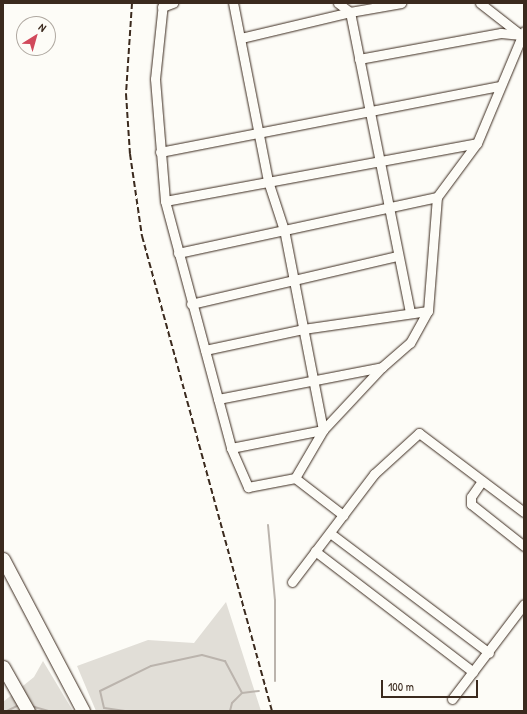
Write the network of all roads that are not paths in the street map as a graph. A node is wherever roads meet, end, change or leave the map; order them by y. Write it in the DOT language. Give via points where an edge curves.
graph roads {
  1 [pos="173,3"];
  2 [pos="233,3"];
  3 [pos="338,3"];
  4 [pos="401,3"];
  5 [pos="480,3"];
  6 [pos="162,5"];
  7 [pos="350,12"];
  8 [pos="523,34"];
  9 [pos="241,38"];
  10 [pos="360,59"];
  11 [pos="500,86"];
  12 [pos="370,111"];
  13 [pos="258,131"];
  14 [pos="477,143"];
  15 [pos="160,152"];
  16 [pos="380,159"];
  17 [pos="268,181"];
  18 [pos="436,197"];
  19 [pos="165,201"];
  20 [pos="388,210"];
  21 [pos="284,230"];
  22 [pos="178,253"];
  23 [pos="397,256"];
  24 [pos="293,279"];
  25 [pos="191,304"];
  26 [pos="410,311"];
  27 [pos="428,311"];
  28 [pos="303,329"];
  29 [pos="205,350"];
  30 [pos="382,366"];
  31 [pos="313,380"];
  32 [pos="218,399"];
  33 [pos="323,430"];
  34 [pos="231,448"];
  35 [pos="295,478"];
  36 [pos="482,481"];
  37 [pos="524,512"];
  38 [pos="343,515"];
  39 [pos="330,533"];
  40 [pos="524,546"];
  41 [pos="315,551"];
  42 [pos="3,559"];
  43 [pos="292,582"];
  44 [pos="524,604"];
  45 [pos="489,653"];
  46 [pos="3,666"];
  47 [pos="473,672"];
  48 [pos="3,684"];
  49 [pos="452,699"];
  50 [pos="18,711"];
  51 [pos="28,711"];
  52 [pos="83,711"];
  1 -- 6 [label="street"];
  2 -- 9 [label="street"];
  3 -- 7 [label="street"];
  4 -- 7 [label="street"];
  5 -- 8 [label="street"];
  6 -- 15 [label="street" via="156,53"];
  7 -- 9 [label="street"];
  7 -- 10 [label="street"];
  8 -- 10 [label="street" via="500,33"];
  8 -- 11 [label="street"];
  9 -- 13 [label="street"];
  10 -- 12 [label="street"];
  11 -- 12 [label="street"];
  11 -- 14 [label="street"];
  12 -- 13 [label="street"];
  12 -- 16 [label="street"];
  13 -- 15 [label="street"];
  13 -- 17 [label="street"];
  14 -- 16 [label="street"];
  14 -- 18 [label="street"];
  15 -- 19 [label="street"];
  16 -- 17 [label="street"];
  16 -- 20 [label="street"];
  17 -- 19 [label="street"];
  17 -- 21 [label="street"];
  18 -- 20 [label="street"];
  18 -- 27 [label="street"];
  19 -- 22 [label="street"];
  20 -- 21 [label="street"];
  20 -- 23 [label="street"];
  21 -- 22 [label="street"];
  21 -- 24 [label="street"];
  22 -- 25 [label="street"];
  23 -- 24 [label="street"];
  23 -- 26 [label="street"];
  24 -- 25 [label="street"];
  24 -- 28 [label="street"];
  25 -- 29 [label="street"];
  26 -- 27 [label="street"];
  26 -- 28 [label="street"];
  27 -- 30 [label="street" via="403,352"];
  28 -- 29 [label="street"];
  28 -- 31 [label="street"];
  29 -- 32 [label="street"];
  30 -- 31 [label="street"];
  30 -- 33 [label="street"];
  31 -- 32 [label="street"];
  31 -- 33 [label="street"];
  32 -- 34 [label="street"];
  33 -- 34 [label="street"];
  33 -- 35 [label="street"];
  34 -- 35 [label="street" via="248,487"];
  35 -- 38 [label="street"];
  36 -- 37 [label="street"];
  36 -- 38 [label="street" via="419,433 374,474"];
  36 -- 40 [label="street" via="471,497 471,504"];
  38 -- 39 [label="street"];
  39 -- 41 [label="street"];
  39 -- 45 [label="street"];
  41 -- 43 [label="street"];
  41 -- 47 [label="street"];
  42 -- 52 [label="highway"];
  44 -- 45 [label="street"];
  45 -- 47 [label="street"];
  46 -- 51 [label="highway"];
  47 -- 49 [label="street"];
  48 -- 50 [label="highway"];
}
